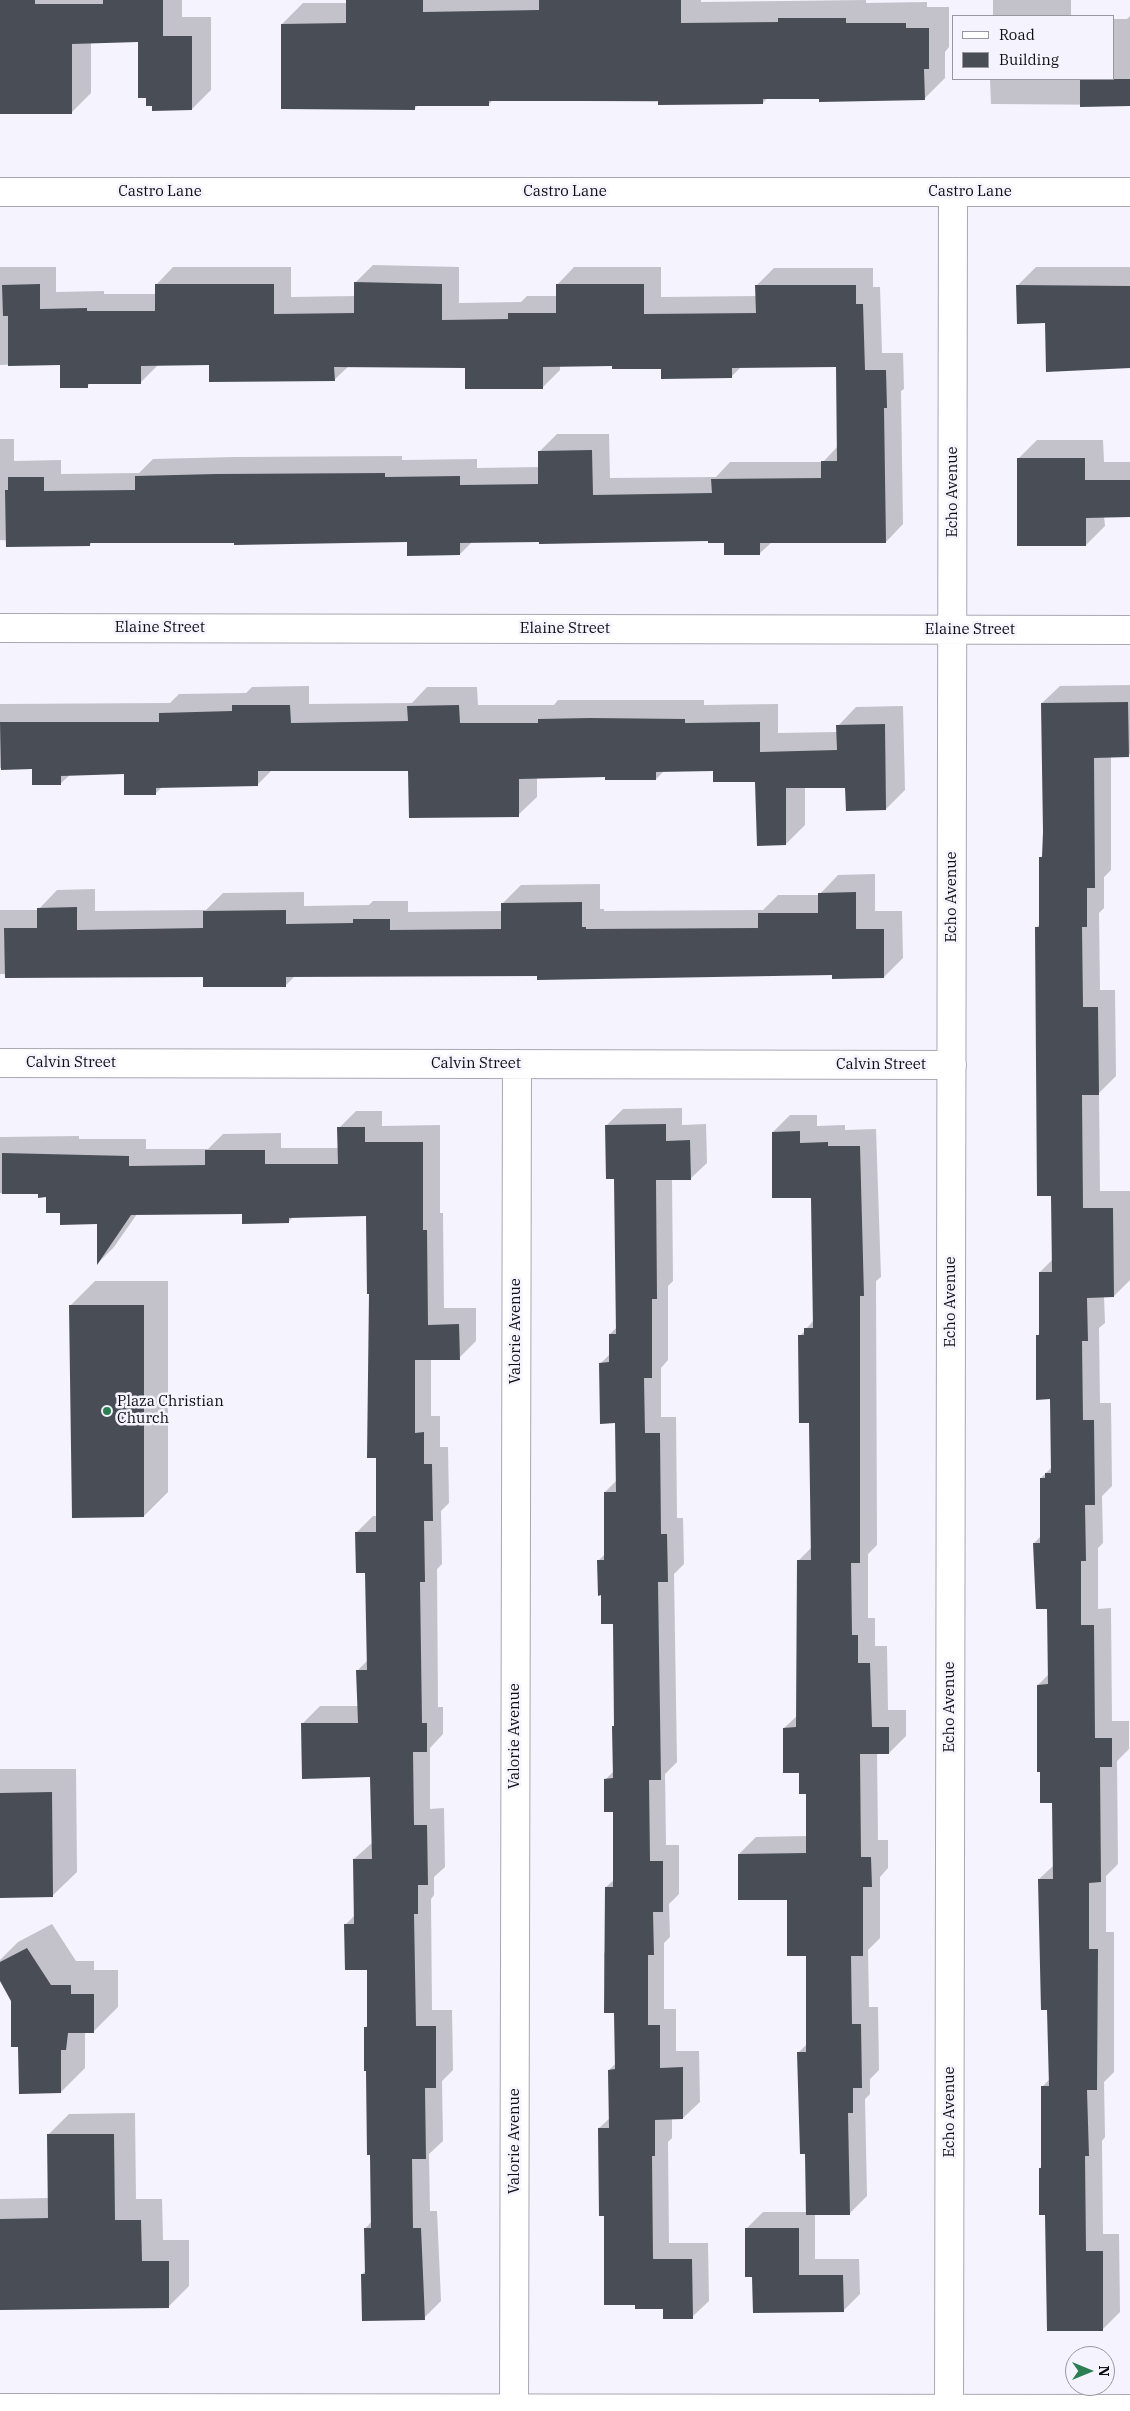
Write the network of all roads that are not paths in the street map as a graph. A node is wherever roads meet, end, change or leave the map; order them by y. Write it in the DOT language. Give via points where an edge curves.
graph roads {
  1 [pos="0,192"];
  2 [pos="953,192"];
  3 [pos="1130,192"];
  4 [pos="0,628"];
  5 [pos="953,630"];
  6 [pos="1130,630"];
  7 [pos="0,1063"];
  8 [pos="516,1064"];
  9 [pos="952,1065"];
  10 [pos="0,2408"];
  11 [pos="514,2408"];
  12 [pos="1130,2409"];
  13 [pos="949,2410"];
  1 -- 2 [label="street, Castro Lane"];
  2 -- 3 [label="street, Castro Lane"];
  2 -- 5 [label="street, Echo Avenue"];
  4 -- 5 [label="street, Elaine Street"];
  5 -- 6 [label="street, Elaine Street"];
  5 -- 9 [label="street, Echo Avenue"];
  7 -- 8 [label="street, Calvin Street"];
  8 -- 9 [label="street, Calvin Street"];
  8 -- 11 [label="street, Valorie Avenue"];
  9 -- 13 [label="street, Echo Avenue"];
  10 -- 11 [label="street"];
  11 -- 13 [label="street"];
  12 -- 13 [label="street"];
}
